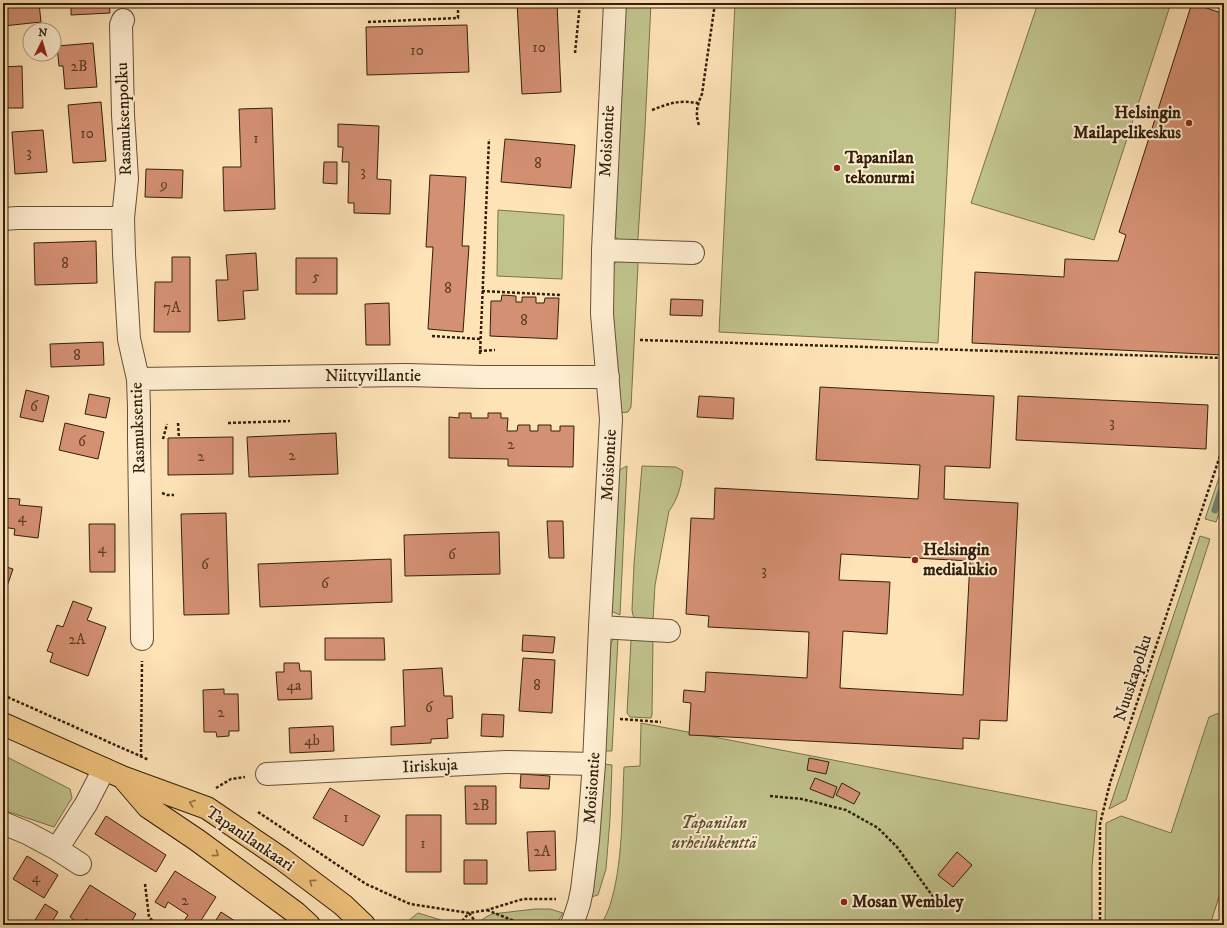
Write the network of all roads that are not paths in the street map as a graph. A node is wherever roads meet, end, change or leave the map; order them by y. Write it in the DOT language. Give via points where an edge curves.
graph roads {
  1 [pos="614,3"];
  2 [pos="123,20"];
  3 [pos="123,218"];
  4 [pos="3,219"];
  5 [pos="603,250"];
  6 [pos="693,253"];
  7 [pos="608,377"];
  8 [pos="138,379"];
  9 [pos="600,627"];
  10 [pos="669,631"];
  11 [pos="142,639"];
  12 [pos="3,724"];
  13 [pos="594,764"];
  14 [pos="113,773"];
  15 [pos="267,774"];
  16 [pos="3,823"];
  17 [pos="57,849"];
  18 [pos="80,864"];
  19 [pos="309,925"];
  20 [pos="364,925"];
  21 [pos="572,925"];
  1 -- 5 [label="street, Moisiontie"];
  2 -- 3 [label="street, Rasmuksenpolku" via="123,115 127,179"];
  3 -- 4 [label="street"];
  3 -- 8 [label="street, Rasmuksentie" via="129,339"];
  5 -- 6 [label="street"];
  5 -- 7 [label="street, Moisiontie" via="602,314"];
  7 -- 8 [label="street, Niittyvillantie" via="406,375"];
  7 -- 9 [label="street, Moisiontie" via="611,419"];
  8 -- 11 [label="street, Rasmuksentie"];
  9 -- 10 [label="street"];
  9 -- 13 [label="street, Moisiontie"];
  12 -- 14 [label="main road, Tapanilankaari"];
  13 -- 15 [label="street, Iiriskuja" via="506,762"];
  13 -- 21 [label="street, Moisiontie" via="582,890"];
  14 -- 17 [label="street" via="86,804"];
  14 -- 19 [label="main road, Tapanilankaari, one-way" via="148,807 197,840"];
  20 -- 14 [label="main road, Tapanilankaari, one-way" via="343,905 282,859 207,808"];
  16 -- 17 [label="street"];
  17 -- 18 [label="street"];
}
